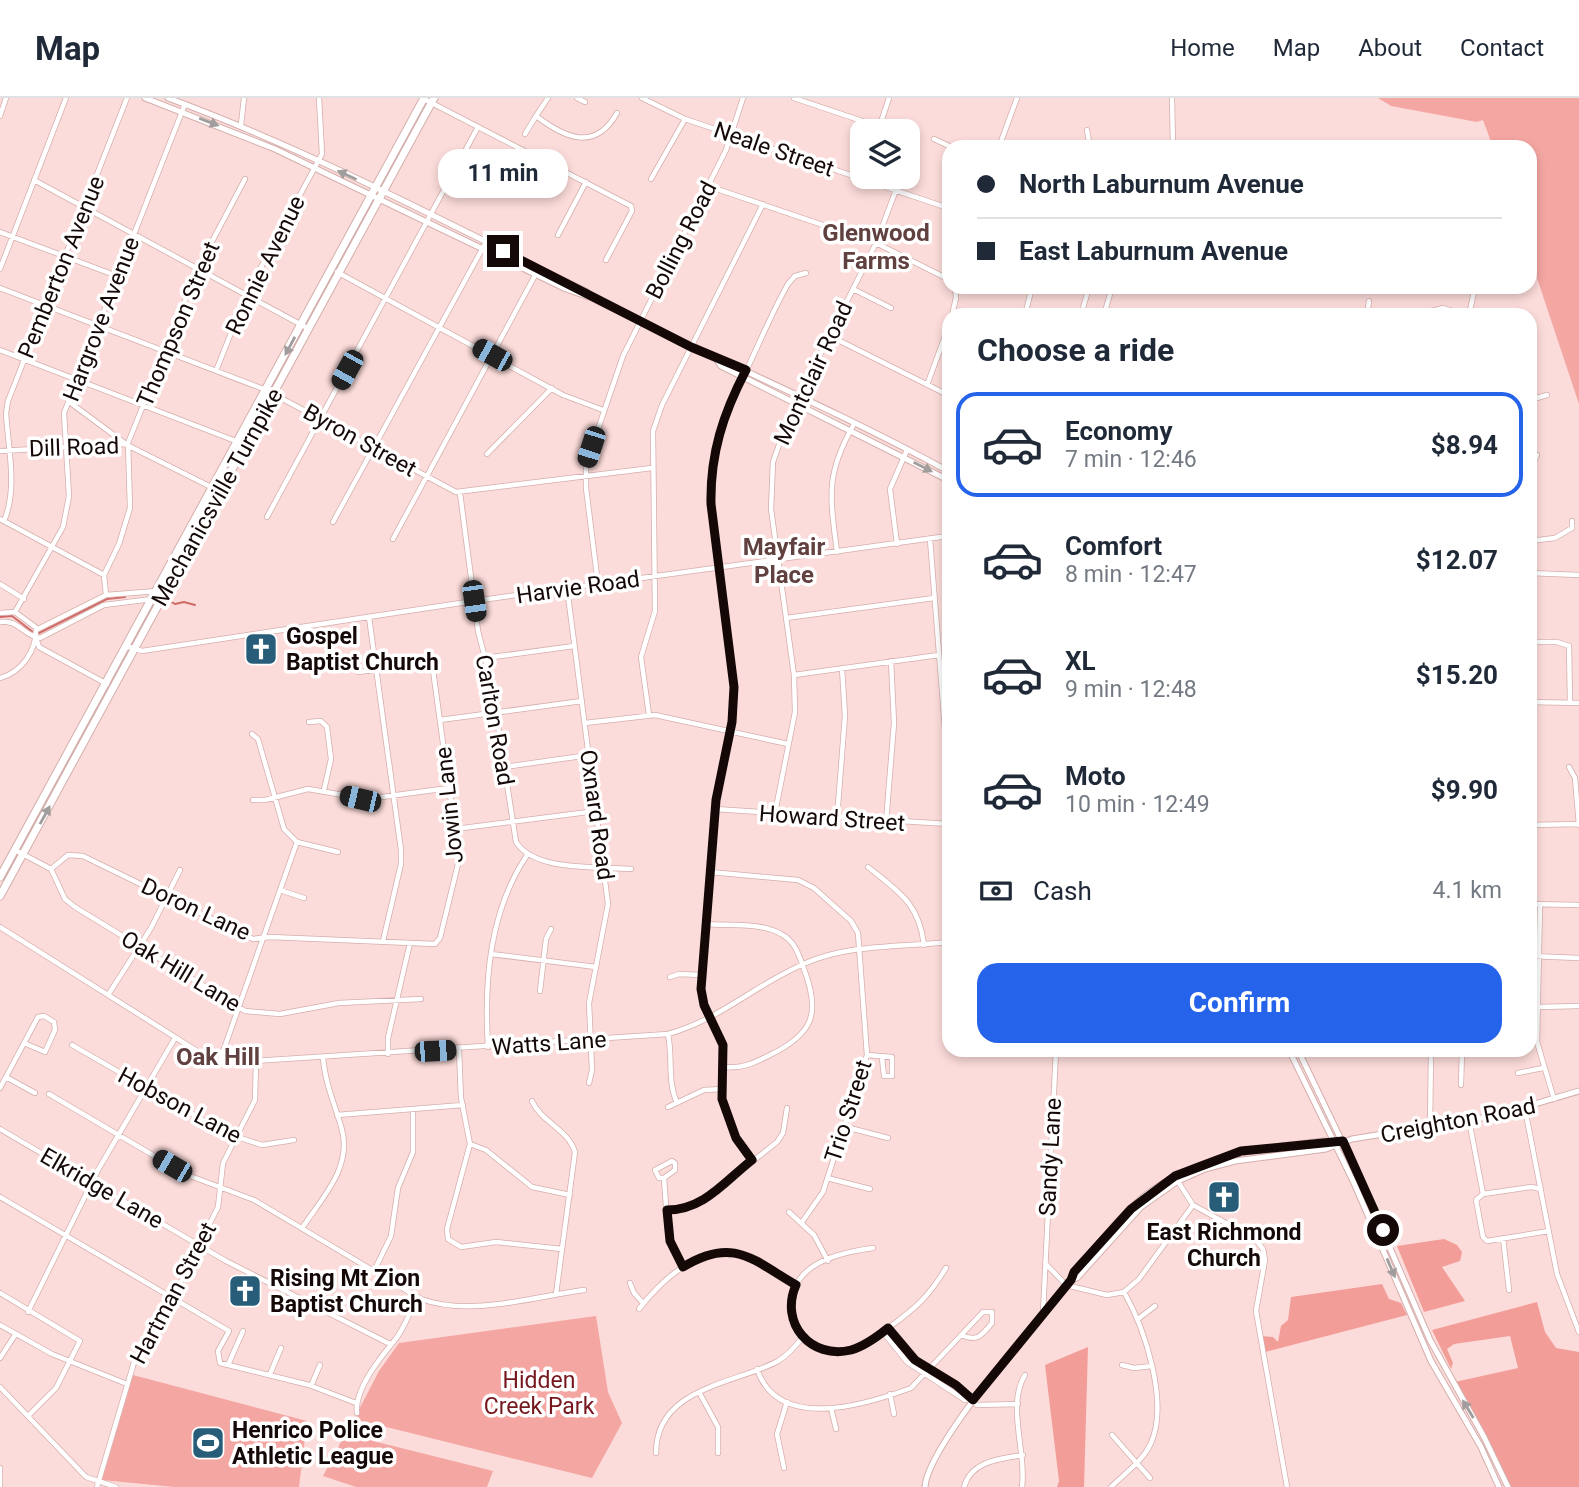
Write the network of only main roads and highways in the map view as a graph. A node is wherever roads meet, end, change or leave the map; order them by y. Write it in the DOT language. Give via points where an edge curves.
graph roads {
  1 [pos="145,98"];
  2 [pos="168,98"];
  3 [pos="428,99"];
  4 [pos="377,194"];
  5 [pos="335,271"];
  6 [pos="537,271"];
  7 [pos="270,392"];
  8 [pos="798,400"];
  9 [pos="942,468"];
  10 [pos="942,477"];
  11 [pos="161,592"];
  12 [pos="130,648"];
  13 [pos="19,852"];
  14 [pos="0,877"];
  15 [pos="0,896"];
  16 [pos="1292,1057"];
  17 [pos="1301,1057"];
  18 [pos="1579,1092"];
  19 [pos="1343,1141"];
  20 [pos="1335,1143"];
  21 [pos="925,1487"];
  22 [pos="1499,1487"];
  23 [pos="1507,1487"];
  1 -- 4 [label="main road, one-way"];
  4 -- 2 [label="main road, one-way" via="241,125"];
  3 -- 4 [label="highway, Mechanicsville Turnpike"];
  4 -- 5 [label="highway, Mechanicsville Turnpike"];
  4 -- 6 [label="main road" via="427,223"];
  4 -- 6 [label="main road" via="486,242"];
  5 -- 7 [label="highway, Mechanicsville Turnpike, one-way" via="301,325"];
  5 -- 7 [label="highway, Mechanicsville Turnpike" via="309,329"];
  6 -- 8 [label="main road" via="587,292 719,363 724,359"];
  7 -- 11 [label="highway, Mechanicsville Turnpike"];
  8 -- 9 [label="main road"];
  8 -- 10 [label="main road, one-way"];
  11 -- 12 [label="highway, Mechanicsville Turnpike"];
  11 -- 12 [label="highway, Mechanicsville Turnpike" via="152,599"];
  12 -- 13 [label="highway, Mechanicsville Turnpike"];
  13 -- 14 [label="highway, Mechanicsville Turnpike"];
  13 -- 15 [label="highway, Mechanicsville Turnpike"];
  16 -- 20 [label="main road"];
  17 -- 19 [label="main road"];
  18 -- 19 [label="main road, Creighton Road" via="1525,1109"];
  19 -- 20 [label="main road, Creighton Road"];
  23 -- 19 [label="main road, one-way" via="1430,1340"];
  20 -- 21 [label="main road, Creighton Road" via="1241,1151 1177,1178 1141,1208 1066,1285 973,1400 929,1466"];
  20 -- 22 [label="main road, one-way" via="1431,1361"];
}
